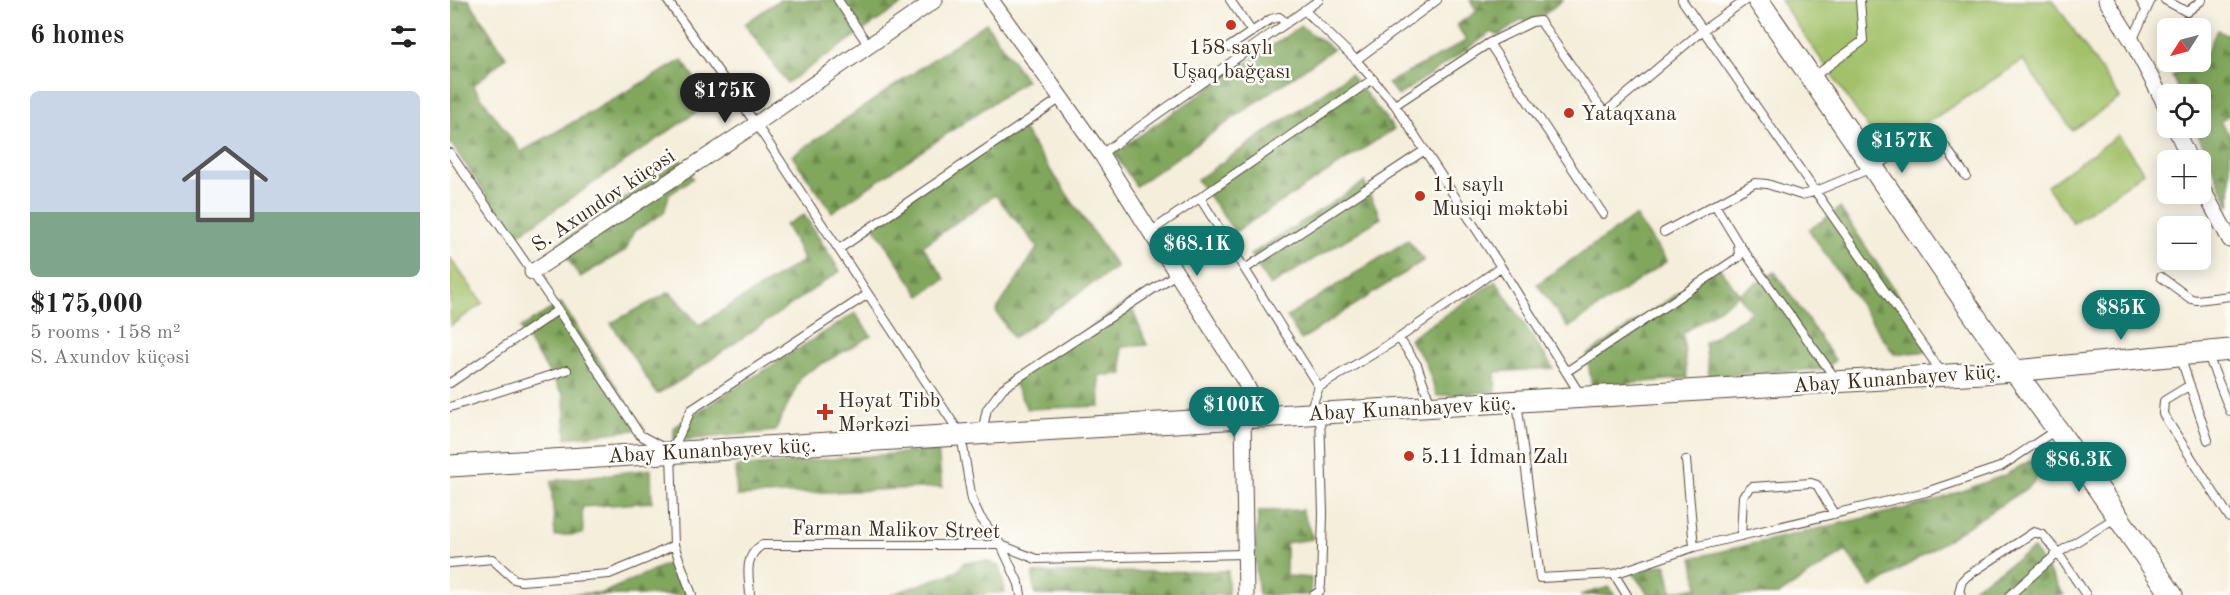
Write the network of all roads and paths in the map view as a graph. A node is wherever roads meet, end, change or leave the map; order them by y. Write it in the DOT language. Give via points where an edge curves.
graph roads {
  1 [pos="667,0"];
  2 [pos="838,0"];
  3 [pos="935,0"];
  4 [pos="991,0"];
  5 [pos="1230,0"];
  6 [pos="1319,0"];
  7 [pos="1437,0"];
  8 [pos="1682,0"];
  9 [pos="1746,0"];
  10 [pos="1758,0"];
  11 [pos="1860,0"];
  12 [pos="2106,0"];
  13 [pos="2140,0"];
  14 [pos="2151,0"];
  15 [pos="2165,0"];
  16 [pos="2202,0"];
  17 [pos="1304,10"];
  18 [pos="2146,10"];
  19 [pos="1287,23"];
  20 [pos="1703,30"];
  21 [pos="1252,32"];
  22 [pos="2132,41"];
  23 [pos="1489,43"];
  24 [pos="869,46"];
  25 [pos="1228,47"];
  26 [pos="1356,60"];
  27 [pos="1812,77"];
  28 [pos="1373,80"];
  29 [pos="2157,90"];
  30 [pos="1062,98"];
  31 [pos="1395,105"];
  32 [pos="756,124"];
  33 [pos="1425,150"];
  34 [pos="450,153"];
  35 [pos="1101,154"];
  36 [pos="1874,167"];
  37 [pos="1966,176"];
  38 [pos="1814,192"];
  39 [pos="1200,198"];
  40 [pos="2211,204"];
  41 [pos="1715,205"];
  42 [pos="1603,214"];
  43 [pos="1150,232"];
  44 [pos="1664,232"];
  45 [pos="2230,240"];
  46 [pos="1738,243"];
  47 [pos="839,249"];
  48 [pos="1502,267"];
  49 [pos="1245,269"];
  50 [pos="532,272"];
  51 [pos="1176,274"];
  52 [pos="2162,277"];
  53 [pos="868,294"];
  54 [pos="2230,296"];
  55 [pos="558,310"];
  56 [pos="1983,328"];
  57 [pos="1399,338"];
  58 [pos="2230,350"];
  59 [pos="2206,351"];
  60 [pos="2180,354"];
  61 [pos="2057,367"];
  62 [pos="567,370"];
  63 [pos="2015,371"];
  64 [pos="1566,372"];
  65 [pos="1944,375"];
  66 [pos="1838,382"];
  67 [pos="450,383"];
  68 [pos="2190,385"];
  69 [pos="1319,387"];
  70 [pos="1582,397"];
  71 [pos="1517,401"];
  72 [pos="450,406"];
  73 [pos="1432,406"];
  74 [pos="2230,411"];
  75 [pos="1314,414"];
  76 [pos="1252,417"];
  77 [pos="2057,429"];
  78 [pos="971,434"];
  79 [pos="2208,440"];
  80 [pos="671,453"];
  81 [pos="1686,460"];
  82 [pos="450,466"];
  83 [pos="1834,514"];
  84 [pos="2119,516"];
  85 [pos="2230,518"];
  86 [pos="1741,536"];
  87 [pos="674,545"];
  88 [pos="1001,545"];
  89 [pos="1694,547"];
  90 [pos="2058,553"];
  91 [pos="1245,555"];
  92 [pos="450,563"];
  93 [pos="1614,574"];
  94 [pos="692,595"];
  95 [pos="750,595"];
  96 [pos="1021,595"];
  97 [pos="1246,595"];
  98 [pos="1314,595"];
  99 [pos="1627,595"];
  100 [pos="1961,595"];
  101 [pos="2010,595"];
  102 [pos="2086,595"];
  103 [pos="2172,595"];
  1 -- 32 [label="lane"];
  2 -- 24 [label="lane"];
  3 -- 24 [label="street, S. Axundov küçəsi"];
  4 -- 30 [label="street"];
  5 -- 21 [label="lane"];
  6 -- 17 [label="lane"];
  7 -- 26 [label="lane"];
  8 -- 20 [label="lane"];
  9 -- 20 [label="lane"];
  10 -- 27 [label="street"];
  11 -- 27 [label="lane" via="1863,41"];
  12 -- 22 [label="street"];
  13 -- 18 [label="lane"];
  14 -- 18 [label="lane"];
  15 -- 16 [label="lane" via="2187,12"];
  17 -- 19 [label="lane"];
  17 -- 26 [label="lane"];
  18 -- 22 [label="lane"];
  19 -- 21 [label="lane" via="1279,17 1271,19"];
  19 -- 35 [label="lane"];
  20 -- 23 [label="lane" via="1608,110 1598,104 1540,21"];
  20 -- 38 [label="lane"];
  21 -- 25 [label="lane"];
  22 -- 29 [label="street"];
  23 -- 31 [label="lane"];
  23 -- 42 [label="lane"];
  24 -- 32 [label="street, S. Axundov küçəsi"];
  26 -- 28 [label="lane"];
  27 -- 36 [label="street"];
  28 -- 31 [label="lane"];
  28 -- 39 [label="lane"];
  30 -- 35 [label="street"];
  30 -- 47 [label="lane"];
  31 -- 33 [label="lane"];
  32 -- 47 [label="lane"];
  32 -- 50 [label="street, S. Axundov küçəsi"];
  33 -- 48 [label="lane"];
  33 -- 49 [label="lane"];
  34 -- 50 [label="lane"];
  35 -- 43 [label="street"];
  36 -- 37 [label="lane" via="1931,133 1939,138"];
  36 -- 38 [label="lane"];
  36 -- 56 [label="street"];
  38 -- 41 [label="lane" via="1801,195 1755,183"];
  38 -- 65 [label="lane"];
  39 -- 43 [label="lane"];
  39 -- 49 [label="lane"];
  40 -- 45 [label="street"];
  41 -- 44 [label="lane"];
  41 -- 46 [label="lane"];
  43 -- 51 [label="street"];
  46 -- 64 [label="lane" via="1739,256"];
  46 -- 66 [label="lane"];
  47 -- 53 [label="lane"];
  48 -- 57 [label="lane"];
  48 -- 64 [label="lane"];
  49 -- 69 [label="lane"];
  50 -- 55 [label="lane"];
  51 -- 76 [label="street" via="1244,380"];
  51 -- 78 [label="lane" via="1003,388"];
  52 -- 54 [label="lane" via="2191,299"];
  53 -- 78 [label="lane"];
  53 -- 80 [label="lane" via="691,410"];
  55 -- 67 [label="lane"];
  55 -- 80 [label="lane" via="640,435"];
  56 -- 61 [label="street" via="2022,355"];
  56 -- 63 [label="street"];
  57 -- 69 [label="lane"];
  57 -- 73 [label="lane" via="1417,365"];
  58 -- 59 [label="street, Abay Kunanbayev küç."];
  59 -- 60 [label="street, Abay Kunanbayev küç."];
  59 -- 74 [label="lane"];
  60 -- 61 [label="street, Abay Kunanbayev küç."];
  60 -- 68 [label="lane"];
  61 -- 63 [label="street, Abay Kunanbayev küç."];
  62 -- 72 [label="lane"];
  63 -- 65 [label="street, Abay Kunanbayev küç."];
  63 -- 77 [label="street"];
  64 -- 70 [label="lane"];
  65 -- 66 [label="street, Abay Kunanbayev küç."];
  66 -- 70 [label="street, Abay Kunanbayev küç."];
  68 -- 79 [label="lane"];
  68 -- 85 [label="lane" via="2164,401 2163,414"];
  69 -- 75 [label="lane"];
  70 -- 71 [label="street, Abay Kunanbayev küç."];
  71 -- 73 [label="street, Abay Kunanbayev küç."];
  71 -- 93 [label="lane" via="1540,578"];
  73 -- 75 [label="street, Abay Kunanbayev küç."];
  75 -- 76 [label="street, Abay Kunanbayev küç."];
  75 -- 98 [label="lane" via="1323,536 1320,591"];
  76 -- 78 [label="street, Abay Kunanbayev küç."];
  76 -- 91 [label="street"];
  77 -- 83 [label="lane" via="2000,467 1926,492"];
  77 -- 84 [label="street"];
  78 -- 80 [label="street, Abay Kunanbayev küç."];
  78 -- 88 [label="lane" via="972,500"];
  80 -- 82 [label="street, Abay Kunanbayev küç."];
  80 -- 87 [label="lane"];
  81 -- 89 [label="lane"];
  83 -- 86 [label="lane"];
  83 -- 86 [label="lane" via="1818,485 1752,487 1743,496"];
  84 -- 90 [label="lane"];
  84 -- 103 [label="street"];
  86 -- 89 [label="lane"];
  87 -- 92 [label="lane" via="609,574 595,576 521,580 514,579 492,559"];
  87 -- 94 [label="lane"];
  88 -- 91 [label="lane, Farman Malikov Street" via="1036,559"];
  88 -- 95 [label="lane, Farman Malikov Street" via="762,545 748,561"];
  88 -- 96 [label="lane"];
  89 -- 93 [label="lane"];
  90 -- 100 [label="lane" via="2043,535 2034,532 1962,580"];
  90 -- 101 [label="lane"];
  90 -- 102 [label="lane"];
  91 -- 97 [label="street"];
  93 -- 99 [label="lane"];
}
